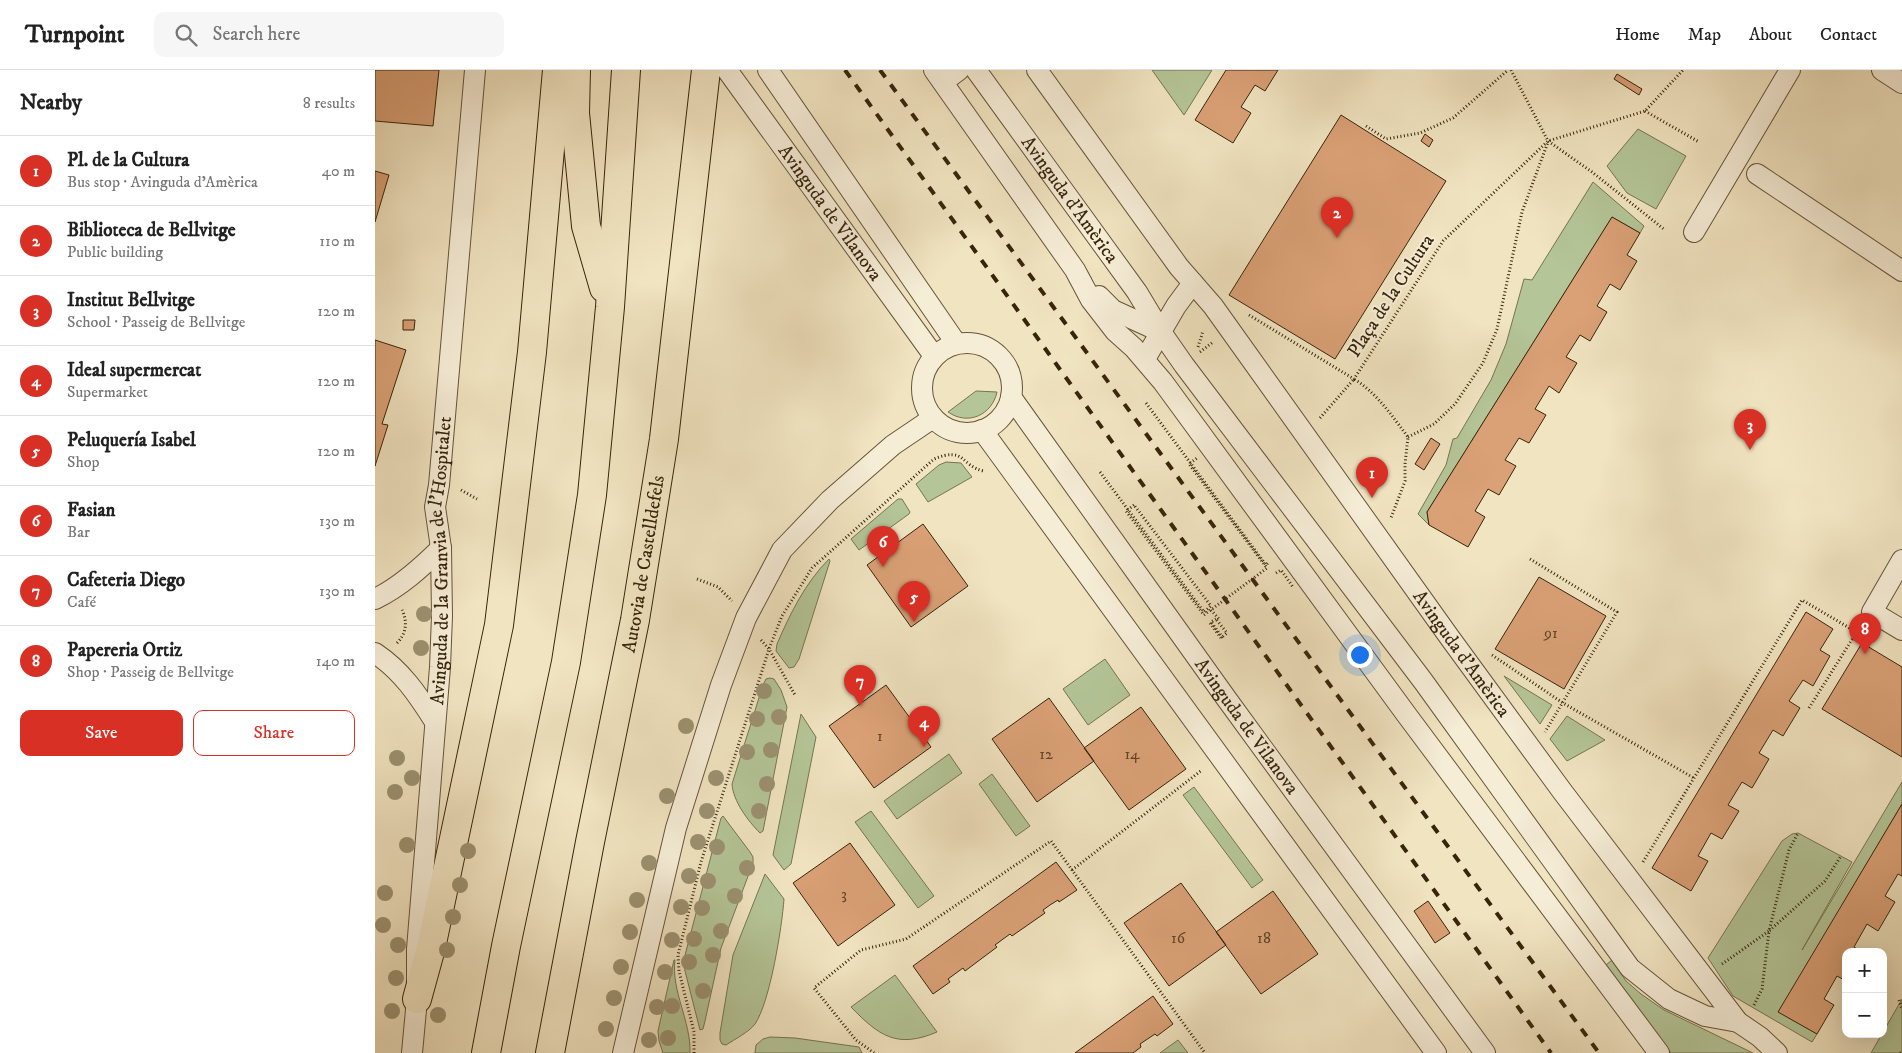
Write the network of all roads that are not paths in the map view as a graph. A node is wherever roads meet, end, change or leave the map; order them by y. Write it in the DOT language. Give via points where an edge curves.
graph roads {
  1 [pos="475,70"];
  2 [pos="557,70"];
  3 [pos="576,70"];
  4 [pos="626,70"];
  5 [pos="727,70"];
  6 [pos="768,70"];
  7 [pos="959,70"];
  8 [pos="976,70"];
  9 [pos="1037,70"];
  10 [pos="1790,70"];
  11 [pos="1882,70"];
  12 [pos="938,76"];
  13 [pos="705,78"];
  14 [pos="1902,83"];
  15 [pos="1757,174"];
  16 [pos="1694,232"];
  17 [pos="1075,270"];
  18 [pos="1902,271"];
  19 [pos="1193,283"];
  20 [pos="610,307"];
  21 [pos="1161,332"];
  22 [pos="956,343"];
  23 [pos="933,356"];
  24 [pos="1145,359"];
  25 [pos="1011,398"];
  26 [pos="933,418"];
  27 [pos="983,430"];
  28 [pos="441,548"];
  29 [pos="1902,560"];
  30 [pos="375,599"];
  31 [pos="1902,630"];
  32 [pos="384,650"];
  33 [pos="435,722"];
  34 [pos="417,998"];
  35 [pos="1744,1016"];
  36 [pos="412,1053"];
  37 [pos="486,1053"];
  38 [pos="550,1053"];
  39 [pos="623,1053"];
  40 [pos="1436,1053"];
  41 [pos="1485,1053"];
  42 [pos="1659,1053"];
  43 [pos="1777,1053"];
  1 -- 28 [label="street, Avinguda de la Granvia de l'Hospitalet" via="435,507"];
  2 -- 34 [label="highway" via="532,352 499,625 431,948"];
  3 -- 20 [label="highway" via="575,113 586,226"];
  4 -- 20 [label="highway"];
  5 -- 23 [label="street, Avinguda de Vilanova"];
  6 -- 22 [label="street, Avinguda de Vilanova"];
  7 -- 12 [label="street, Avinguda d'Amèrica"];
  8 -- 21 [label="street, Avinguda d'Amèrica" via="1137,292"];
  9 -- 19 [label="street, Avinguda d'Amèrica"];
  10 -- 16 [label="street"];
  11 -- 14 [label="street"];
  12 -- 17 [label="street, Avinguda d'Amèrica"];
  13 -- 38 [label="highway, Autovia de Castelldefels" via="662,448 635,620"];
  15 -- 18 [label="street"];
  17 -- 21 [label="street, Avinguda d'Amèrica" via="1113,310"];
  17 -- 24 [label="street, Avinguda d'Amèrica" via="1091,300 1115,331"];
  19 -- 21 [label="street"];
  19 -- 35 [label="street, Avinguda d'Amèrica" via="1213,306 1562,790"];
  20 -- 37 [label="highway" via="592,495 566,662 505,946"];
  21 -- 24 [label="street"];
  21 -- 35 [label="street, Avinguda d'Amèrica" via="1423,681 1630,968 1669,999 1705,1016"];
  22 -- 23 [label="street"];
  22 -- 25 [label="street" via="972,342 991,349 1003,359 1012,382"];
  23 -- 26 [label="street" via="923,375 921,390 924,404"];
  24 -- 42 [label="street, Avinguda d'Amèrica"];
  25 -- 27 [label="street" via="1005,412"];
  25 -- 41 [label="street, Avinguda de Vilanova"];
  26 -- 27 [label="street" via="954,431 970,433"];
  26 -- 39 [label="street" via="893,445 830,500 782,550 746,618 721,685 676,828"];
  27 -- 40 [label="street, Avinguda de Vilanova"];
  28 -- 30 [label="street" via="416,572"];
  28 -- 33 [label="street, Avinguda de la Granvia de l'Hospitalet" via="440,667"];
  29 -- 31 [label="street" via="1872,612"];
  32 -- 33 [label="street"];
  33 -- 34 [label="street, Avinguda de la Granvia de l'Hospitalet" via="417,949"];
  34 -- 36 [label="street, Avinguda de la Granvia de l'Hospitalet"];
  35 -- 43 [label="street, Avinguda d'Amèrica"];
}
